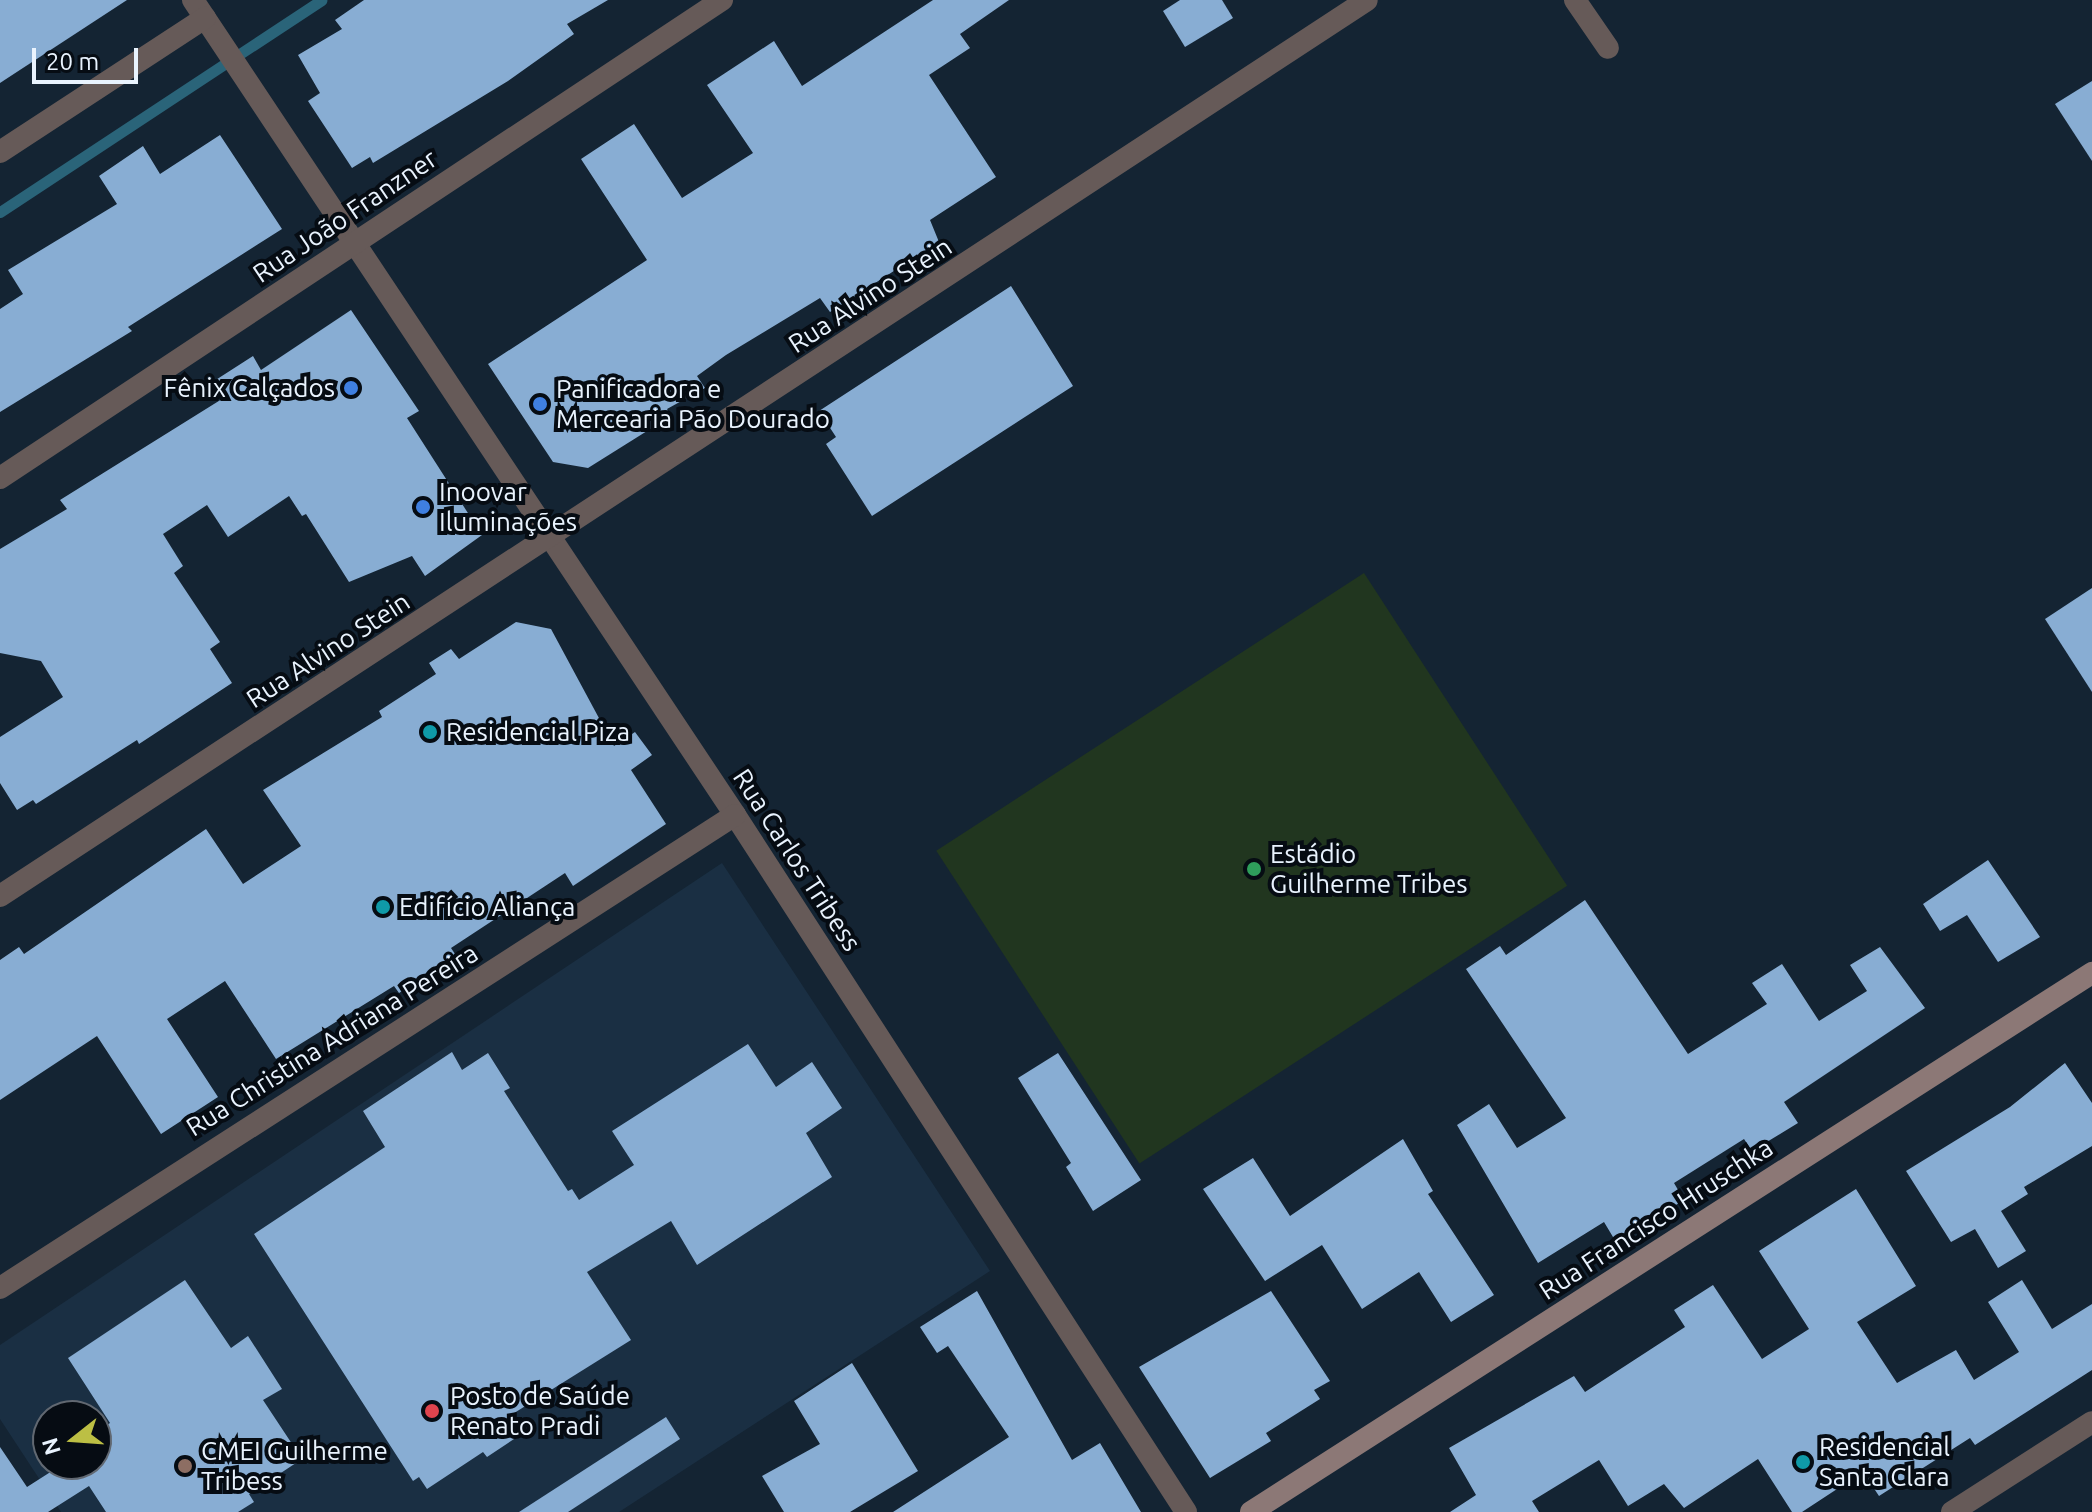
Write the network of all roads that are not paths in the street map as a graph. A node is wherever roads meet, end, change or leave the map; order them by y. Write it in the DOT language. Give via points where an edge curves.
graph roads {
  1 [pos="722,0"];
  2 [pos="1367,0"];
  3 [pos="1575,0"];
  4 [pos="199,9"];
  5 [pos="1608,48"];
  6 [pos="0,152"];
  7 [pos="355,244"];
  8 [pos="0,478"];
  9 [pos="550,539"];
  10 [pos="735,815"];
  11 [pos="0,896"];
  12 [pos="2092,973"];
  13 [pos="0,1288"];
  14 [pos="2092,1422"];
  15 [pos="1186,1512"];
  16 [pos="1251,1512"];
  17 [pos="1952,1512"];
  1 -- 7 [label="street, Rua João Franzner"];
  2 -- 9 [label="street, Rua Alvino Stein"];
  3 -- 5 [label="street"];
  4 -- 6 [label="street"];
  4 -- 7 [label="street, Rua Carlos Tribess"];
  7 -- 8 [label="street, Rua João Franzner"];
  7 -- 9 [label="street, Rua Carlos Tribess"];
  9 -- 10 [label="street, Rua Carlos Tribess"];
  9 -- 11 [label="street, Rua Alvino Stein"];
  10 -- 13 [label="street, Rua Christina Adriana Pereira"];
  10 -- 15 [label="street, Rua Carlos Tribess"];
  12 -- 16 [label="main road, Rua Francisco Hruschka"];
  14 -- 17 [label="street"];
}
